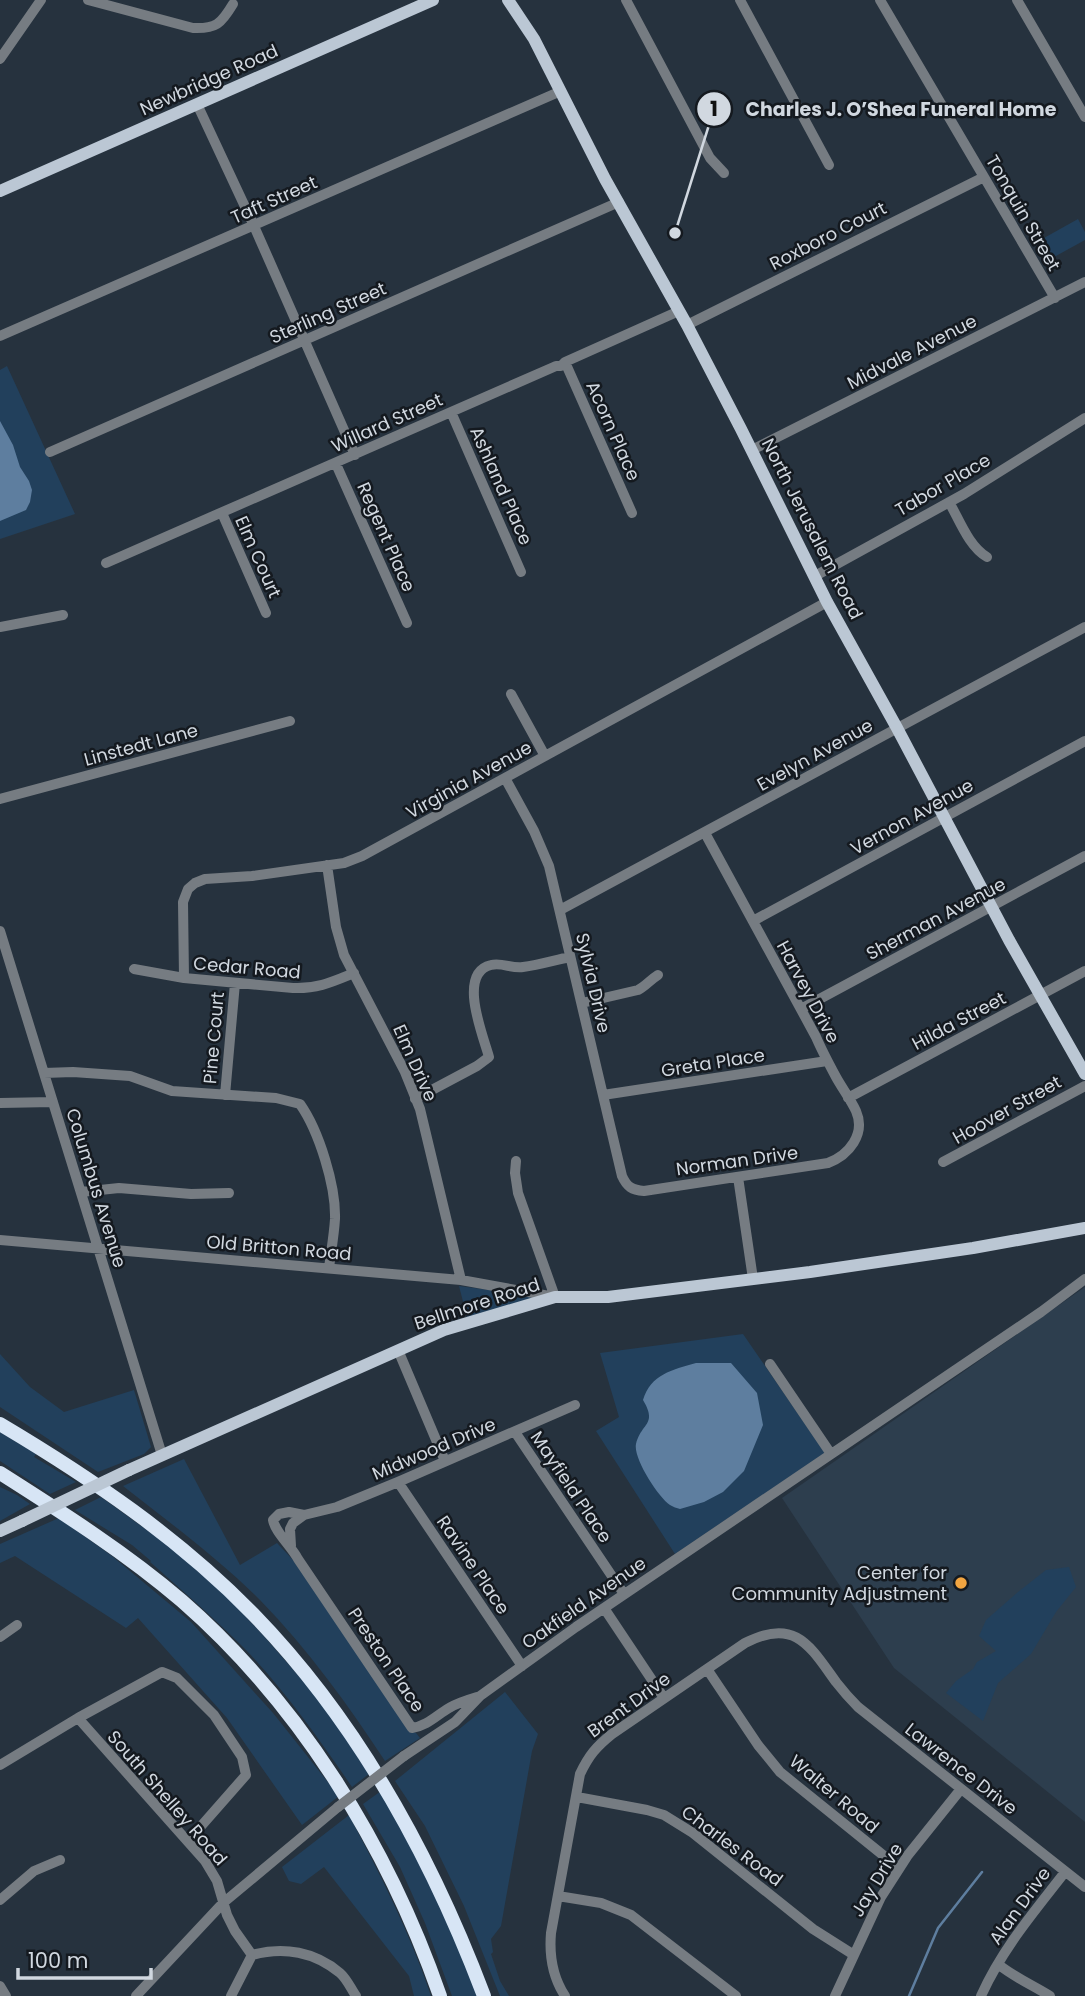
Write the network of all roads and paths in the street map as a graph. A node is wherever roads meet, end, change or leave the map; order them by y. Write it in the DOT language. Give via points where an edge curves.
graph roads {
  1 [pos="41,0"];
  2 [pos="88,0"];
  3 [pos="433,0"];
  4 [pos="508,0"];
  5 [pos="626,0"];
  6 [pos="740,0"];
  7 [pos="880,0"];
  8 [pos="1017,0"];
  9 [pos="233,4"];
  10 [pos="0,59"];
  11 [pos="561,91"];
  12 [pos="197,104"];
  13 [pos="1085,117"];
  14 [pos="829,165"];
  15 [pos="724,173"];
  16 [pos="984,177"];
  17 [pos="0,191"];
  18 [pos="619,202"];
  19 [pos="254,226"];
  20 [pos="1085,282"];
  21 [pos="1055,298"];
  22 [pos="679,311"];
  23 [pos="687,325"];
  24 [pos="0,336"];
  25 [pos="304,340"];
  26 [pos="565,362"];
  27 [pos="451,412"];
  28 [pos="1085,418"];
  29 [pos="752,450"];
  30 [pos="50,452"];
  31 [pos="355,455"];
  32 [pos="336,464"];
  33 [pos="949,502"];
  34 [pos="222,513"];
  35 [pos="632,513"];
  36 [pos="986,557"];
  37 [pos="106,563"];
  38 [pos="521,572"];
  39 [pos="815,576"];
  40 [pos="827,602"];
  41 [pos="266,613"];
  42 [pos="63,615"];
  43 [pos="407,623"];
  44 [pos="0,627"];
  45 [pos="1085,627"];
  46 [pos="511,694"];
  47 [pos="290,721"];
  48 [pos="897,728"];
  49 [pos="1085,741"];
  50 [pos="544,756"];
  51 [pos="505,778"];
  52 [pos="0,799"];
  53 [pos="945,818"];
  54 [pos="705,833"];
  55 [pos="1085,856"];
  56 [pos="327,865"];
  57 [pos="992,907"];
  58 [pos="560,910"];
  59 [pos="753,921"];
  60 [pos="0,931"];
  61 [pos="570,957"];
  62 [pos="134,969"];
  63 [pos="1085,971"];
  64 [pos="354,973"];
  65 [pos="658,975"];
  66 [pos="184,978"];
  67 [pos="235,983"];
  68 [pos="1041,995"];
  69 [pos="582,1003"];
  70 [pos="801,1009"];
  71 [pos="827,1061"];
  72 [pos="44,1073"];
  73 [pos="1085,1074"];
  74 [pos="1085,1086"];
  75 [pos="225,1095"];
  76 [pos="603,1095"];
  77 [pos="848,1098"];
  78 [pos="415,1099"];
  79 [pos="53,1102"];
  80 [pos="0,1103"];
  81 [pos="516,1161"];
  82 [pos="834,1161"];
  83 [pos="943,1162"];
  84 [pos="738,1177"];
  85 [pos="644,1191"];
  86 [pos="81,1192"];
  87 [pos="229,1193"];
  88 [pos="1085,1228"];
  89 [pos="0,1240"];
  90 [pos="99,1250"];
  91 [pos="330,1268"];
  92 [pos="753,1279"];
  93 [pos="1085,1279"];
  94 [pos="461,1280"];
  95 [pos="555,1297"];
  96 [pos="398,1350"];
  97 [pos="770,1364"];
  98 [pos="575,1405"];
  99 [pos="0,1424"];
  100 [pos="515,1432"];
  101 [pos="831,1454"];
  102 [pos="162,1455"];
  103 [pos="445,1461"];
  104 [pos="0,1473"];
  105 [pos="398,1482"];
  106 [pos="304,1515"];
  107 [pos="0,1531"];
  108 [pos="291,1546"];
  109 [pos="624,1594"];
  110 [pos="604,1608"];
  111 [pos="17,1625"];
  112 [pos="0,1637"];
  113 [pos="522,1666"];
  114 [pos="826,1667"];
  115 [pos="707,1670"];
  116 [pos="480,1696"];
  117 [pos="664,1698"];
  118 [pos="78,1718"];
  119 [pos="0,1765"];
  120 [pos="961,1789"];
  121 [pos="577,1797"];
  122 [pos="188,1841"];
  123 [pos="60,1860"];
  124 [pos="899,1868"];
  125 [pos="1065,1871"];
  126 [pos="1085,1887"];
  127 [pos="558,1896"];
  128 [pos="0,1900"];
  129 [pos="223,1903"];
  130 [pos="252,1955"];
  131 [pos="854,1955"];
  132 [pos="998,1964"];
  133 [pos="136,1996"];
  134 [pos="231,1996"];
  135 [pos="356,1996"];
  136 [pos="440,1996"];
  137 [pos="484,1996"];
  138 [pos="565,1996"];
  139 [pos="736,1996"];
  140 [pos="835,1996"];
  141 [pos="981,1996"];
  142 [pos="1050,1996"];
  1 -- 10 [label="street"];
  2 -- 9 [label="street" via="208,29 224,19"];
  3 -- 12 [label="main road, Newbridge Road"];
  4 -- 11 [label="main road, North Jerusalem Road"];
  5 -- 15 [label="street" via="710,158"];
  6 -- 14 [label="street"];
  7 -- 16 [label="street, Tonquin Street"];
  8 -- 13 [label="street"];
  11 -- 18 [label="main road, North Jerusalem Road"];
  11 -- 19 [label="street, Taft Street"];
  12 -- 17 [label="main road, Newbridge Road"];
  12 -- 19 [label="street"];
  16 -- 21 [label="street, Tonquin Street"];
  16 -- 23 [label="street, Roxboro Court"];
  18 -- 22 [label="main road, North Jerusalem Road"];
  18 -- 25 [label="street, Sterling Street"];
  19 -- 24 [label="street, Taft Street"];
  19 -- 25 [label="street"];
  20 -- 21 [label="street, Midvale Avenue"];
  21 -- 29 [label="street, Midvale Avenue"];
  22 -- 23 [label="main road, North Jerusalem Road"];
  22 -- 26 [label="street, Willard Street"];
  23 -- 29 [label="main road, North Jerusalem Road"];
  25 -- 30 [label="street, Sterling Street"];
  25 -- 31 [label="street"];
  26 -- 27 [label="street, Willard Street"];
  26 -- 35 [label="street, Acorn Place"];
  27 -- 31 [label="street, Willard Street"];
  27 -- 38 [label="street, Ashland Place"];
  28 -- 33 [label="street, Tabor Place"];
  29 -- 39 [label="main road, North Jerusalem Road"];
  31 -- 32 [label="street, Willard Street"];
  32 -- 34 [label="street, Willard Street"];
  32 -- 43 [label="street, Regent Place"];
  33 -- 36 [label="street" via="973,544"];
  33 -- 39 [label="street, Tabor Place"];
  34 -- 37 [label="street, Willard Street"];
  34 -- 41 [label="street, Elm Court"];
  39 -- 40 [label="main road, North Jerusalem Road"];
  40 -- 48 [label="main road, North Jerusalem Road"];
  40 -- 50 [label="street, Virginia Avenue"];
  42 -- 44 [label="street"];
  45 -- 48 [label="street, Evelyn Avenue"];
  46 -- 50 [label="street"];
  47 -- 52 [label="street, Linstedt Lane"];
  48 -- 53 [label="main road, North Jerusalem Road"];
  48 -- 54 [label="street, Evelyn Avenue"];
  49 -- 53 [label="street, Vernon Avenue"];
  50 -- 51 [label="street, Virginia Avenue"];
  51 -- 56 [label="street, Virginia Avenue" via="362,856"];
  51 -- 58 [label="street, Sylvia Drive" via="543,851"];
  53 -- 57 [label="main road, North Jerusalem Road"];
  53 -- 59 [label="street, Vernon Avenue"];
  54 -- 58 [label="street, Evelyn Avenue"];
  54 -- 59 [label="street, Harvey Drive"];
  55 -- 57 [label="street, Sherman Avenue"];
  56 -- 64 [label="street, Elm Drive" via="336,927"];
  56 -- 66 [label="street, Virginia Avenue" via="205,879 188,888 183,902"];
  57 -- 68 [label="main road, North Jerusalem Road"];
  57 -- 70 [label="street, Sherman Avenue"];
  58 -- 61 [label="street, Sylvia Drive"];
  59 -- 70 [label="street, Harvey Drive"];
  60 -- 72 [label="street, Columbus Avenue"];
  61 -- 69 [label="street, Sylvia Drive"];
  61 -- 78 [label="street" via="519,968 493,964 481,970 475,977 474,1000 489,1057"];
  62 -- 66 [label="street, Cedar Road"];
  63 -- 68 [label="street, Hilda Street"];
  64 -- 67 [label="street, Cedar Road" via="310,988"];
  64 -- 78 [label="street, Elm Drive"];
  65 -- 69 [label="street" via="638,990"];
  66 -- 67 [label="street, Cedar Road"];
  67 -- 75 [label="street, Pine Court"];
  68 -- 73 [label="main road, North Jerusalem Road"];
  68 -- 77 [label="street, Hilda Street"];
  69 -- 76 [label="street, Sylvia Drive"];
  70 -- 71 [label="street, Harvey Drive"];
  71 -- 76 [label="street, Greta Place"];
  71 -- 77 [label="street, Harvey Drive"];
  72 -- 75 [label="street" via="130,1076 172,1091"];
  72 -- 79 [label="street, Columbus Avenue"];
  74 -- 83 [label="street, Hoover Street"];
  75 -- 91 [label="street" via="289,1100 300,1104 308,1115 333,1197"];
  76 -- 85 [label="street, Sylvia Drive" via="622,1176 630,1187"];
  77 -- 82 [label="street, Harvey Drive" via="859,1123 856,1139 844,1156"];
  78 -- 94 [label="street, Elm Drive"];
  79 -- 80 [label="street"];
  79 -- 86 [label="street, Columbus Avenue"];
  81 -- 95 [label="street" via="518,1193"];
  82 -- 84 [label="street, Norman Drive"];
  84 -- 85 [label="street, Norman Drive"];
  84 -- 92 [label="street"];
  86 -- 87 [label="street" via="119,1188"];
  86 -- 90 [label="street, Columbus Avenue"];
  88 -- 92 [label="main road, Bellmore Road"];
  89 -- 90 [label="street, Old Britton Road"];
  90 -- 91 [label="street, Old Britton Road"];
  90 -- 102 [label="street, Columbus Avenue"];
  91 -- 94 [label="street, Old Britton Road"];
  92 -- 95 [label="main road, Bellmore Road" via="608,1297"];
  93 -- 101 [label="street, Oakfield Avenue"];
  94 -- 95 [label="street, Old Britton Road"];
  95 -- 96 [label="main road, Bellmore Road" via="463,1323"];
  96 -- 102 [label="main road, Bellmore Road"];
  96 -- 103 [label="street"];
  97 -- 101 [label="street"];
  98 -- 100 [label="street, Midwood Drive"];
  99 -- 137 [label="highway" via="156,1528 212,1574 292,1657 348,1729 400,1813 444,1899"];
  100 -- 103 [label="street, Midwood Drive"];
  100 -- 109 [label="street, Mayfield Place"];
  101 -- 109 [label="street, Oakfield Avenue"];
  102 -- 107 [label="main road, Bellmore Road, bridge"];
  103 -- 105 [label="street, Midwood Drive"];
  104 -- 136 [label="highway" via="148,1573 256,1675 316,1753 367,1833 412,1922"];
  105 -- 106 [label="street, Midwood Drive"];
  105 -- 113 [label="street, Ravine Place"];
  106 -- 108 [label="street" via="290,1530"];
  106 -- 108 [label="street, Midwood Drive" via="283,1512 273,1520"];
  108 -- 116 [label="street, Preston Place" via="412,1727"];
  109 -- 110 [label="street, Oakfield Avenue"];
  110 -- 113 [label="street, Oakfield Avenue"];
  110 -- 117 [label="street"];
  111 -- 112 [label="street"];
  113 -- 116 [label="street, Oakfield Avenue"];
  114 -- 115 [label="street, Brent Drive" via="805,1642 775,1633 745,1643"];
  114 -- 120 [label="street, Lawrence Drive" via="858,1707"];
  115 -- 117 [label="street, Brent Drive"];
  115 -- 124 [label="street, Walter Road" via="780,1772"];
  116 -- 129 [label="street, Oakfield Avenue, bridge" via="455,1721 338,1807"];
  117 -- 121 [label="street, Brent Drive" via="595,1747 580,1774"];
  118 -- 119 [label="street"];
  118 -- 122 [label="street, South Shelley Road"];
  118 -- 122 [label="street" via="162,1672 177,1678 214,1715 242,1757 246,1774"];
  120 -- 124 [label="street, Jay Drive"];
  120 -- 125 [label="street, Lawrence Drive"];
  121 -- 127 [label="street, Brent Drive"];
  121 -- 131 [label="street, Charles Road" via="647,1810 674,1820 813,1929"];
  122 -- 129 [label="street, South Shelley Road" via="214,1875"];
  123 -- 128 [label="street" via="34,1871"];
  124 -- 131 [label="street, Jay Drive"];
  125 -- 126 [label="street, Lawrence Drive"];
  125 -- 132 [label="street, Alan Drive"];
  127 -- 138 [label="street, Brent Drive" via="549,1954"];
  127 -- 139 [label="street" via="601,1903 631,1915"];
  129 -- 130 [label="street, South Shelley Road"];
  129 -- 133 [label="street, Oakfield Avenue"];
  130 -- 134 [label="street"];
  130 -- 135 [label="street" via="272,1950 311,1955 342,1974"];
  131 -- 140 [label="street, Jay Drive"];
  132 -- 141 [label="street, Alan Drive"];
  132 -- 142 [label="street"];
}
